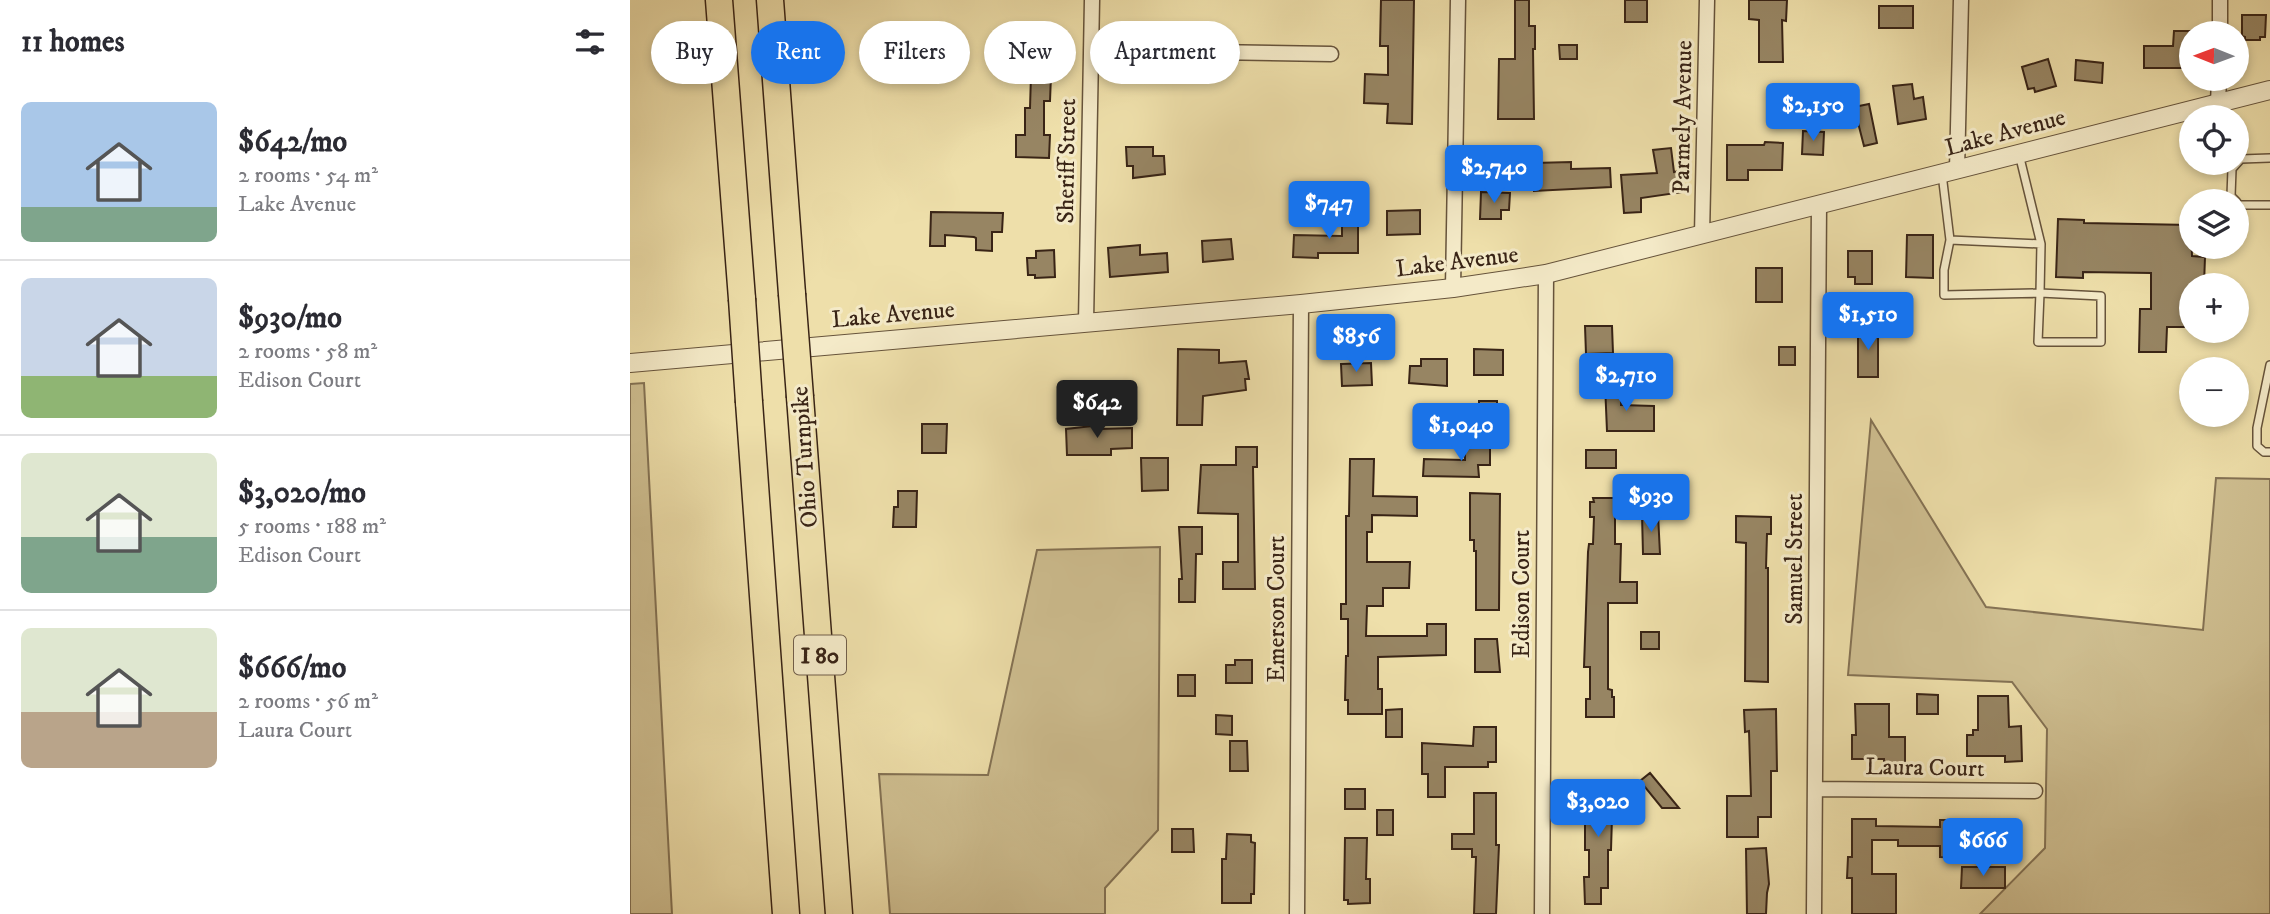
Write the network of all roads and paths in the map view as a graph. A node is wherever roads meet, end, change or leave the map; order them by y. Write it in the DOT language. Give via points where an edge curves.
graph roads {
  1 [pos="719,0"];
  2 [pos="770,0"];
  3 [pos="1092,0"];
  4 [pos="1458,0"];
  5 [pos="1707,0"];
  6 [pos="1961,0"];
  7 [pos="2220,0"];
  8 [pos="1092,21"];
  9 [pos="2220,21"];
  10 [pos="1240,52"];
  11 [pos="1331,54"];
  12 [pos="1090,84"];
  13 [pos="2270,90"];
  14 [pos="2218,91"];
  15 [pos="2218,103"];
  16 [pos="2019,153"];
  17 [pos="2270,158"];
  18 [pos="1949,172"];
  19 [pos="2231,189"];
  20 [pos="1819,205"];
  21 [pos="2249,205"];
  22 [pos="2270,205"];
  23 [pos="1702,235"];
  24 [pos="1950,240"];
  25 [pos="2041,244"];
  26 [pos="1546,274"];
  27 [pos="1453,288"];
  28 [pos="2040,293"];
  29 [pos="1301,304"];
  30 [pos="1086,322"];
  31 [pos="630,363"];
  32 [pos="2270,365"];
  33 [pos="2270,452"];
  34 [pos="1815,789"];
  35 [pos="2035,791"];
  36 [pos="786,914"];
  37 [pos="839,914"];
  38 [pos="1297,914"];
  39 [pos="1542,914"];
  40 [pos="1814,914"];
  1 -- 36 [label="highway, Ohio Turnpike / I 80, bridge"];
  2 -- 37 [label="highway, Ohio Turnpike / I 80, bridge"];
  3 -- 8 [label="street, Sheriff Street"];
  4 -- 27 [label="street"];
  5 -- 23 [label="street, Parmely Avenue"];
  6 -- 18 [label="street"];
  7 -- 9 [label="street"];
  10 -- 11 [label="street"];
  12 -- 30 [label="street, Sheriff Street"];
  13 -- 15 [label="street, Lake Avenue"];
  14 -- 15 [label="street"];
  15 -- 16 [label="street, Lake Avenue"];
  16 -- 18 [label="street, Lake Avenue"];
  16 -- 25 [label="lane"];
  17 -- 19 [label="lane" via="2241,159 2232,169"];
  18 -- 20 [label="street, Lake Avenue"];
  18 -- 24 [label="lane"];
  20 -- 23 [label="street, Lake Avenue"];
  20 -- 34 [label="street, Samuel Street"];
  21 -- 22 [label="lane"];
  23 -- 26 [label="street, Lake Avenue"];
  24 -- 25 [label="lane"];
  24 -- 28 [label="lane" via="1944,295"];
  25 -- 28 [label="lane"];
  26 -- 27 [label="street, Lake Avenue"];
  26 -- 39 [label="street, Edison Court"];
  27 -- 29 [label="street, Lake Avenue"];
  28 -- 28 [label="lane" via="2038,342 2101,342 2101,296"];
  29 -- 30 [label="street, Lake Avenue"];
  29 -- 38 [label="street, Emerson Court"];
  30 -- 31 [label="street, Lake Avenue"];
  32 -- 33 [label="lane" via="2257,428 2257,446"];
  34 -- 35 [label="street, Laura Court"];
  34 -- 40 [label="street, Samuel Street"];
}
